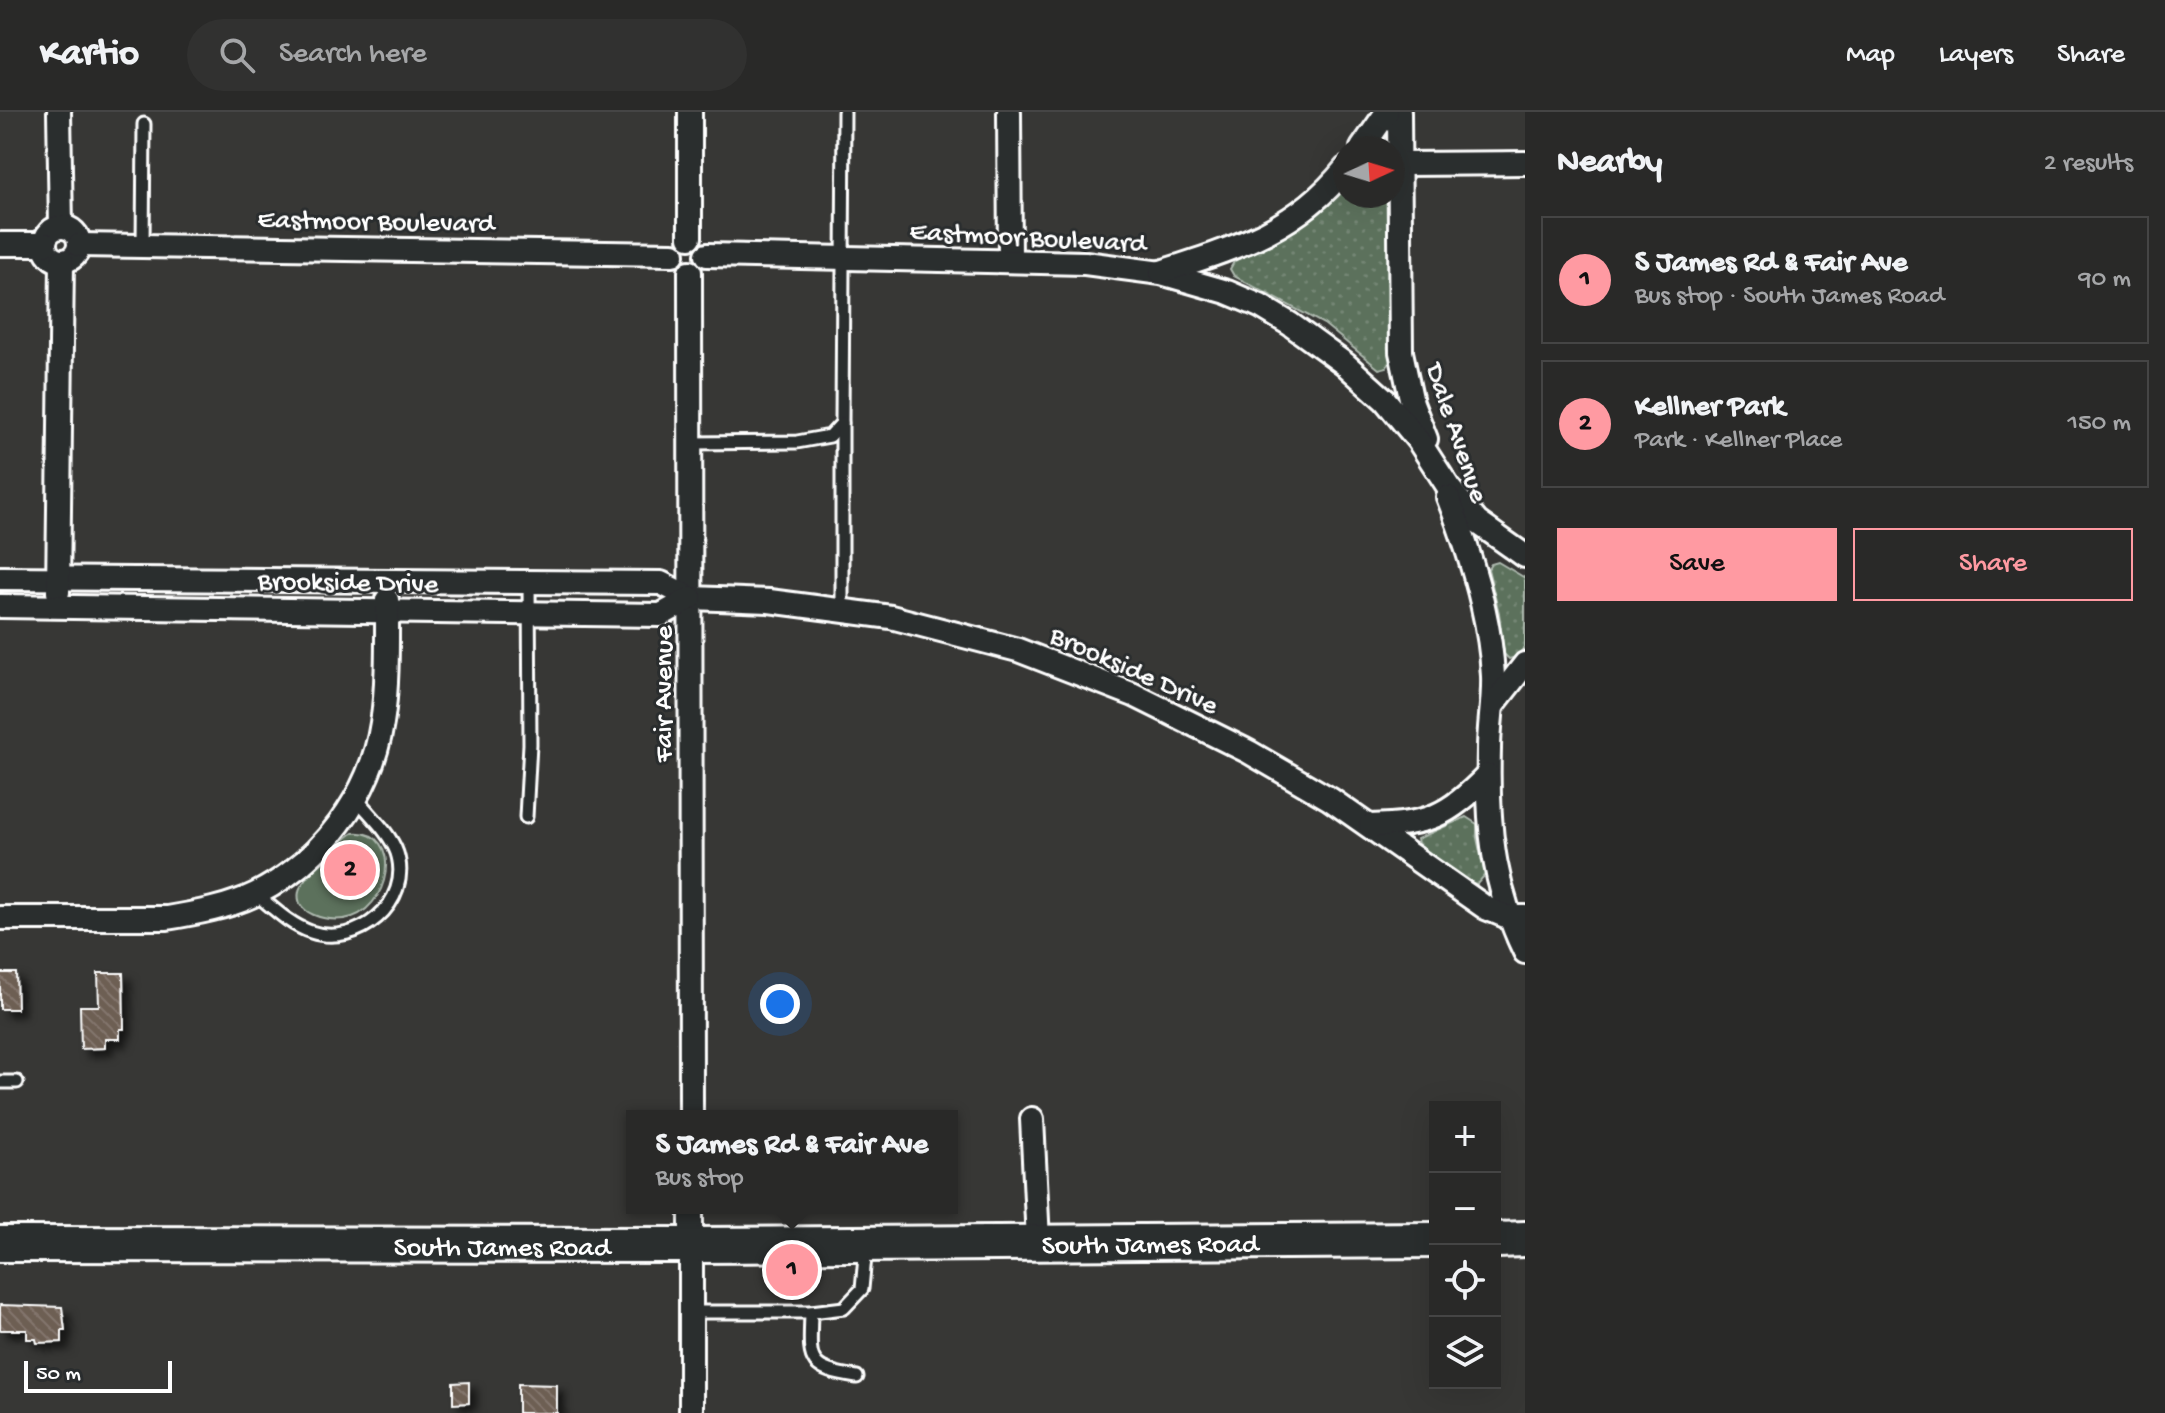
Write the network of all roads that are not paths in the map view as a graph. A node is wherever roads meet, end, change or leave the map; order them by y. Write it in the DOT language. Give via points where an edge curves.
graph roads {
  1 [pos="59,112"];
  2 [pos="690,112"];
  3 [pos="844,112"];
  4 [pos="1009,112"];
  5 [pos="1387,112"];
  6 [pos="1399,112"];
  7 [pos="144,124"];
  8 [pos="1370,136"];
  9 [pos="1399,136"];
  10 [pos="1525,163"];
  11 [pos="1405,164"];
  12 [pos="1333,182"];
  13 [pos="1400,208"];
  14 [pos="61,227"];
  15 [pos="690,237"];
  16 [pos="0,244"];
  17 [pos="45,244"];
  18 [pos="79,245"];
  19 [pos="143,246"];
  20 [pos="673,254"];
  21 [pos="707,255"];
  22 [pos="843,257"];
  23 [pos="1010,260"];
  24 [pos="62,261"];
  25 [pos="690,272"];
  26 [pos="1161,273"];
  27 [pos="842,423"];
  28 [pos="691,443"];
  29 [pos="1438,471"];
  30 [pos="1525,556"];
  31 [pos="0,578"];
  32 [pos="58,578"];
  33 [pos="241,580"];
  34 [pos="386,581"];
  35 [pos="529,581"];
  36 [pos="691,598"];
  37 [pos="0,606"];
  38 [pos="58,606"];
  39 [pos="240,608"];
  40 [pos="842,610"];
  41 [pos="529,611"];
  42 [pos="387,613"];
  43 [pos="1525,664"];
  44 [pos="1493,705"];
  45 [pos="1488,775"];
  46 [pos="357,799"];
  47 [pos="526,817"];
  48 [pos="1370,826"];
  49 [pos="256,894"];
  50 [pos="1516,917"];
  51 [pos="0,918"];
  52 [pos="1525,952"];
  53 [pos="0,1082"];
  54 [pos="17,1082"];
  55 [pos="691,1110"];
  56 [pos="1032,1119"];
  57 [pos="691,1214"];
  58 [pos="1525,1239"];
  59 [pos="1429,1240"];
  60 [pos="1501,1240"];
  61 [pos="1038,1241"];
  62 [pos="867,1242"];
  63 [pos="0,1244"];
  64 [pos="691,1245"];
  65 [pos="690,1312"];
  66 [pos="811,1312"];
  67 [pos="857,1377"];
  68 [pos="691,1413"];
  1 -- 14 [label="street"];
  2 -- 15 [label="street"];
  3 -- 22 [label="lane"];
  4 -- 23 [label="street"];
  5 -- 8 [label="street"];
  6 -- 9 [label="street, Dale Avenue"];
  7 -- 19 [label="lane"];
  10 -- 11 [label="street"];
  12 -- 26 [label="street" via="1316,201 1266,235"];
  13 -- 29 [label="street, Dale Avenue" via="1401,352 1412,403"];
  14 -- 17 [label="street" via="49,232"];
  14 -- 18 [label="street" via="74,232"];
  15 -- 20 [label="street" via="678,242"];
  15 -- 21 [label="street" via="703,242"];
  16 -- 17 [label="street"];
  17 -- 24 [label="street" via="50,256"];
  18 -- 19 [label="street, Eastmoor Boulevard"];
  18 -- 24 [label="street" via="74,256"];
  19 -- 20 [label="street, Eastmoor Boulevard"];
  20 -- 25 [label="street" via="678,267"];
  21 -- 22 [label="street, Eastmoor Boulevard"];
  21 -- 25 [label="street" via="702,267"];
  22 -- 23 [label="street, Eastmoor Boulevard"];
  22 -- 27 [label="lane"];
  23 -- 26 [label="street, Eastmoor Boulevard"];
  24 -- 32 [label="street"];
  25 -- 28 [label="street, Fair Avenue"];
  26 -- 29 [label="street, Eastmoor Boulevard" via="1227,292 1290,324 1385,400"];
  27 -- 28 [label="lane" via="830,436 797,442"];
  27 -- 40 [label="lane"];
  28 -- 36 [label="street, Fair Avenue"];
  29 -- 30 [label="street, Eastmoor Boulevard" via="1477,522"];
  29 -- 44 [label="street, Dale Avenue" via="1461,529 1488,631"];
  31 -- 32 [label="street, Brookside Drive"];
  32 -- 33 [label="street, Brookside Drive"];
  32 -- 38 [label="street"];
  33 -- 34 [label="street, Brookside Drive"];
  33 -- 39 [label="lane"];
  34 -- 35 [label="street, Brookside Drive"];
  34 -- 42 [label="street"];
  35 -- 36 [label="street, Brookside Drive" via="661,583"];
  35 -- 41 [label="lane"];
  36 -- 40 [label="street, Brookside Drive"];
  36 -- 41 [label="street, Brookside Drive" via="661,615"];
  36 -- 55 [label="street, Fair Avenue"];
  37 -- 38 [label="street, Brookside Drive"];
  38 -- 39 [label="street, Brookside Drive"];
  39 -- 42 [label="street, Brookside Drive"];
  40 -- 48 [label="street, Brookside Drive" via="891,617 1018,650 1134,695 1249,752"];
  41 -- 42 [label="street, Brookside Drive"];
  41 -- 47 [label="lane"];
  42 -- 46 [label="street" via="382,722"];
  43 -- 44 [label="street"];
  44 -- 45 [label="street, Dale Avenue"];
  45 -- 48 [label="street" via="1441,815 1410,824"];
  45 -- 50 [label="street, Dale Avenue" via="1492,852"];
  46 -- 49 [label="street" via="314,853"];
  46 -- 49 [label="lane" via="397,854 396,886 385,911 359,931 331,936 295,925"];
  48 -- 50 [label="street, Brookside Drive" via="1463,894"];
  49 -- 51 [label="street" via="167,918"];
  50 -- 52 [label="street, Dale Avenue"];
  53 -- 54 [label="lane"];
  56 -- 61 [label="street"];
  57 -- 64 [label="street"];
  58 -- 60 [label="main road"];
  59 -- 61 [label="main road, South James Road"];
  61 -- 62 [label="main road, South James Road"];
  62 -- 64 [label="main road, South James Road"];
  62 -- 66 [label="lane" via="862,1289 844,1308"];
  63 -- 64 [label="main road, South James Road"];
  64 -- 65 [label="street"];
  65 -- 66 [label="lane"];
  65 -- 68 [label="street"];
  66 -- 67 [label="lane" via="811,1357 818,1368"];
}
